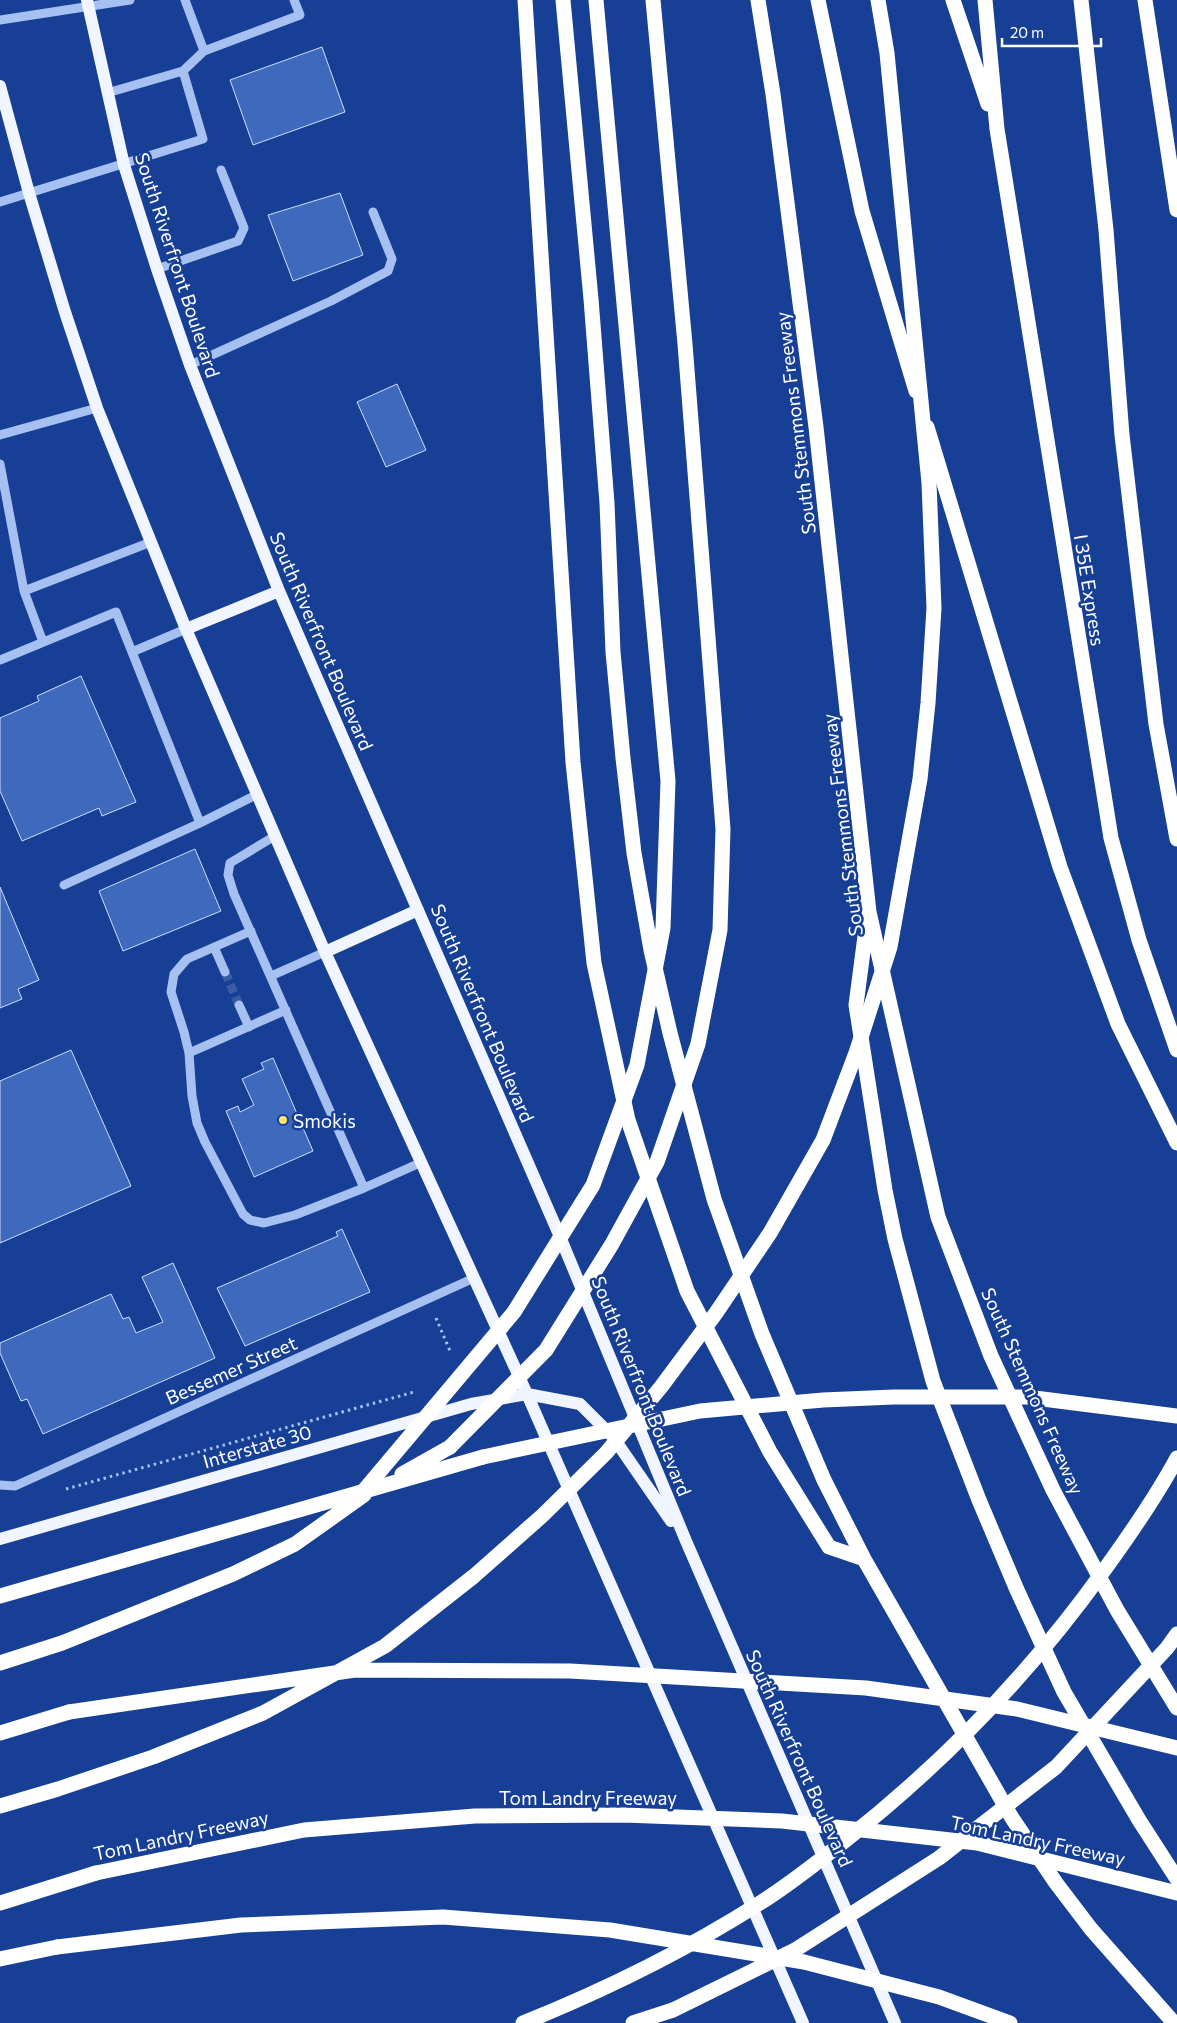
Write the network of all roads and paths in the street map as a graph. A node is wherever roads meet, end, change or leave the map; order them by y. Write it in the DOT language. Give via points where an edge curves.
graph roads {
  1 [pos="130,0"];
  2 [pos="185,0"];
  3 [pos="294,0"];
  4 [pos="525,0"];
  5 [pos="562,0"];
  6 [pos="596,0"];
  7 [pos="653,0"];
  8 [pos="758,0"];
  9 [pos="818,0"];
  10 [pos="878,0"];
  11 [pos="953,0"];
  12 [pos="985,0"];
  13 [pos="1081,0"];
  14 [pos="1145,0"];
  15 [pos="88,4"];
  16 [pos="0,20"];
  17 [pos="204,50"];
  18 [pos="183,71"];
  19 [pos="0,86"];
  20 [pos="107,92"];
  21 [pos="997,129"];
  22 [pos="124,165"];
  23 [pos="221,170"];
  24 [pos="29,193"];
  25 [pos="0,202"];
  26 [pos="1177,210"];
  27 [pos="374,212"];
  28 [pos="157,269"];
  29 [pos="190,365"];
  30 [pos="97,408"];
  31 [pos="0,435"];
  32 [pos="0,464"];
  33 [pos="151,542"];
  34 [pos="24,591"];
  35 [pos="279,591"];
  36 [pos="186,629"];
  37 [pos="43,642"];
  38 [pos="132,652"];
  39 [pos="0,660"];
  40 [pos="258,794"];
  41 [pos="200,823"];
  42 [pos="275,836"];
  43 [pos="1177,839"];
  44 [pos="64,885"];
  45 [pos="418,910"];
  46 [pos="869,912"];
  47 [pos="250,931"];
  48 [pos="214,947"];
  49 [pos="325,952"];
  50 [pos="225,972"];
  51 [pos="271,976"];
  52 [pos="239,1005"];
  53 [pos="286,1010"];
  54 [pos="249,1027"];
  55 [pos="1177,1050"];
  56 [pos="189,1053"];
  57 [pos="1177,1143"];
  58 [pos="422,1162"];
  59 [pos="364,1188"];
  60 [pos="474,1278"];
  61 [pos="428,1299"];
  62 [pos="451,1354"];
  63 [pos="419,1388"];
  64 [pos="526,1394"];
  65 [pos="1177,1416"];
  66 [pos="1177,1458"];
  67 [pos="0,1485"];
  68 [pos="60,1490"];
  69 [pos="355,1501"];
  70 [pos="0,1539"];
  71 [pos="686,1542"];
  72 [pos="864,1559"];
  73 [pos="0,1596"];
  74 [pos="1177,1634"];
  75 [pos="0,1663"];
  76 [pos="1177,1708"];
  77 [pos="0,1733"];
  78 [pos="1177,1748"];
  79 [pos="0,1806"];
  80 [pos="1177,1879"];
  81 [pos="1177,1892"];
  82 [pos="0,1903"];
  83 [pos="0,1959"];
  84 [pos="524,2023"];
  85 [pos="633,2023"];
  86 [pos="803,2023"];
  87 [pos="895,2023"];
  88 [pos="1010,2023"];
  89 [pos="1174,2023"];
  1 -- 15 [label="street"];
  2 -- 17 [label="street"];
  3 -- 17 [label="street" via="300,15"];
  4 -- 72 [label="highway" via="573,762 594,963 628,1120 687,1291 770,1452 829,1548"];
  5 -- 72 [label="highway" via="591,299 622,758 651,950 714,1199 762,1334 824,1480"];
  6 -- 69 [label="highway, bridge" via="668,781 663,928 638,1065 593,1185 514,1312"];
  7 -- 69 [label="highway, bridge" via="685,344 723,829 720,930 698,1044 657,1162 612,1244 546,1350 450,1447"];
  8 -- 46 [label="highway, South Stemmons Freeway" via="774,94 816,427"];
  9 -- 57 [label="highway" via="862,211 1060,867 1118,1024"];
  10 -- 79 [label="highway, bridge" via="887,53 929,483 934,608 920,779 890,947 856,1053 823,1140 770,1233 661,1387 606,1453 474,1576 385,1646 263,1713 153,1757"];
  11 -- 21 [label="highway"];
  12 -- 21 [label="highway"];
  13 -- 43 [label="highway" via="1106,230 1122,435 1156,724"];
  14 -- 26 [label="highway"];
  15 -- 16 [label="street"];
  15 -- 20 [label="main road, South Riverfront Boulevard"];
  17 -- 18 [label="street"];
  18 -- 20 [label="street"];
  18 -- 22 [label="street" via="203,139"];
  19 -- 24 [label="main road"];
  20 -- 22 [label="main road, South Riverfront Boulevard"];
  21 -- 55 [label="highway, I 35E Express" via="1111,838 1139,940"];
  22 -- 24 [label="street"];
  22 -- 28 [label="main road, South Riverfront Boulevard"];
  23 -- 28 [label="street" via="244,228 238,241"];
  24 -- 25 [label="street"];
  24 -- 30 [label="main road"];
  27 -- 29 [label="street" via="392,259 388,271 331,301"];
  28 -- 29 [label="main road, South Riverfront Boulevard"];
  29 -- 35 [label="main road, South Riverfront Boulevard"];
  30 -- 31 [label="street"];
  30 -- 33 [label="main road"];
  32 -- 34 [label="street"];
  33 -- 34 [label="street"];
  33 -- 36 [label="main road"];
  34 -- 37 [label="street"];
  35 -- 36 [label="main road"];
  35 -- 45 [label="main road, South Riverfront Boulevard"];
  36 -- 38 [label="street"];
  36 -- 40 [label="main road"];
  37 -- 38 [label="street" via="116,612"];
  37 -- 39 [label="street"];
  38 -- 41 [label="street"];
  40 -- 41 [label="street"];
  40 -- 42 [label="main road"];
  41 -- 44 [label="street"];
  42 -- 47 [label="street" via="230,863 228,875"];
  42 -- 49 [label="main road"];
  45 -- 49 [label="main road"];
  45 -- 71 [label="main road, South Riverfront Boulevard" via="561,1239"];
  46 -- 76 [label="highway, South Stemmons Freeway" via="938,1217 991,1356 1053,1490 1117,1610"];
  46 -- 80 [label="highway" via="856,1005 895,1239 933,1381 994,1536 1064,1692"];
  47 -- 48 [label="street"];
  47 -- 51 [label="street"];
  48 -- 50 [label="street"];
  48 -- 56 [label="street" via="187,959 174,974 171,992"];
  49 -- 51 [label="street"];
  49 -- 58 [label="main road"];
  51 -- 53 [label="street"];
  52 -- 54 [label="street"];
  53 -- 54 [label="street"];
  53 -- 59 [label="street"];
  54 -- 56 [label="street"];
  56 -- 59 [label="street" via="197,1123 243,1214 250,1220 264,1223 295,1215"];
  58 -- 59 [label="street"];
  58 -- 60 [label="main road"];
  60 -- 61 [label="street, Bessemer Street"];
  60 -- 64 [label="main road"];
  61 -- 62 [label="path"];
  61 -- 67 [label="street, Bessemer Street" via="15,1486"];
  63 -- 68 [label="path"];
  64 -- 70 [label="main road, Interstate 30" via="471,1404"];
  64 -- 71 [label="main road" via="580,1404 613,1437"];
  64 -- 86 [label="main road"];
  65 -- 73 [label="highway, bridge" via="1027,1397 823,1400 700,1411 483,1457"];
  66 -- 84 [label="highway, bridge" via="1164,1483 1069,1620 1024,1674 950,1750 872,1819 760,1904 667,1957"];
  69 -- 75 [label="highway" via="295,1544 233,1574 62,1643"];
  71 -- 87 [label="main road, South Riverfront Boulevard"];
  72 -- 89 [label="highway" via="1008,1810 1056,1883"];
  74 -- 85 [label="highway, bridge" via="1056,1767 939,1858 796,1950 673,2010"];
  77 -- 78 [label="highway, bridge" via="69,1712 355,1670 570,1671 866,1688 1018,1709"];
  81 -- 82 [label="highway, Tom Landry Freeway, bridge" via="976,1843 791,1822 624,1815 485,1816 304,1830 96,1873"];
  83 -- 88 [label="highway, bridge" via="57,1947 240,1925 443,1917 610,1930 804,1962 939,1997"];
}
